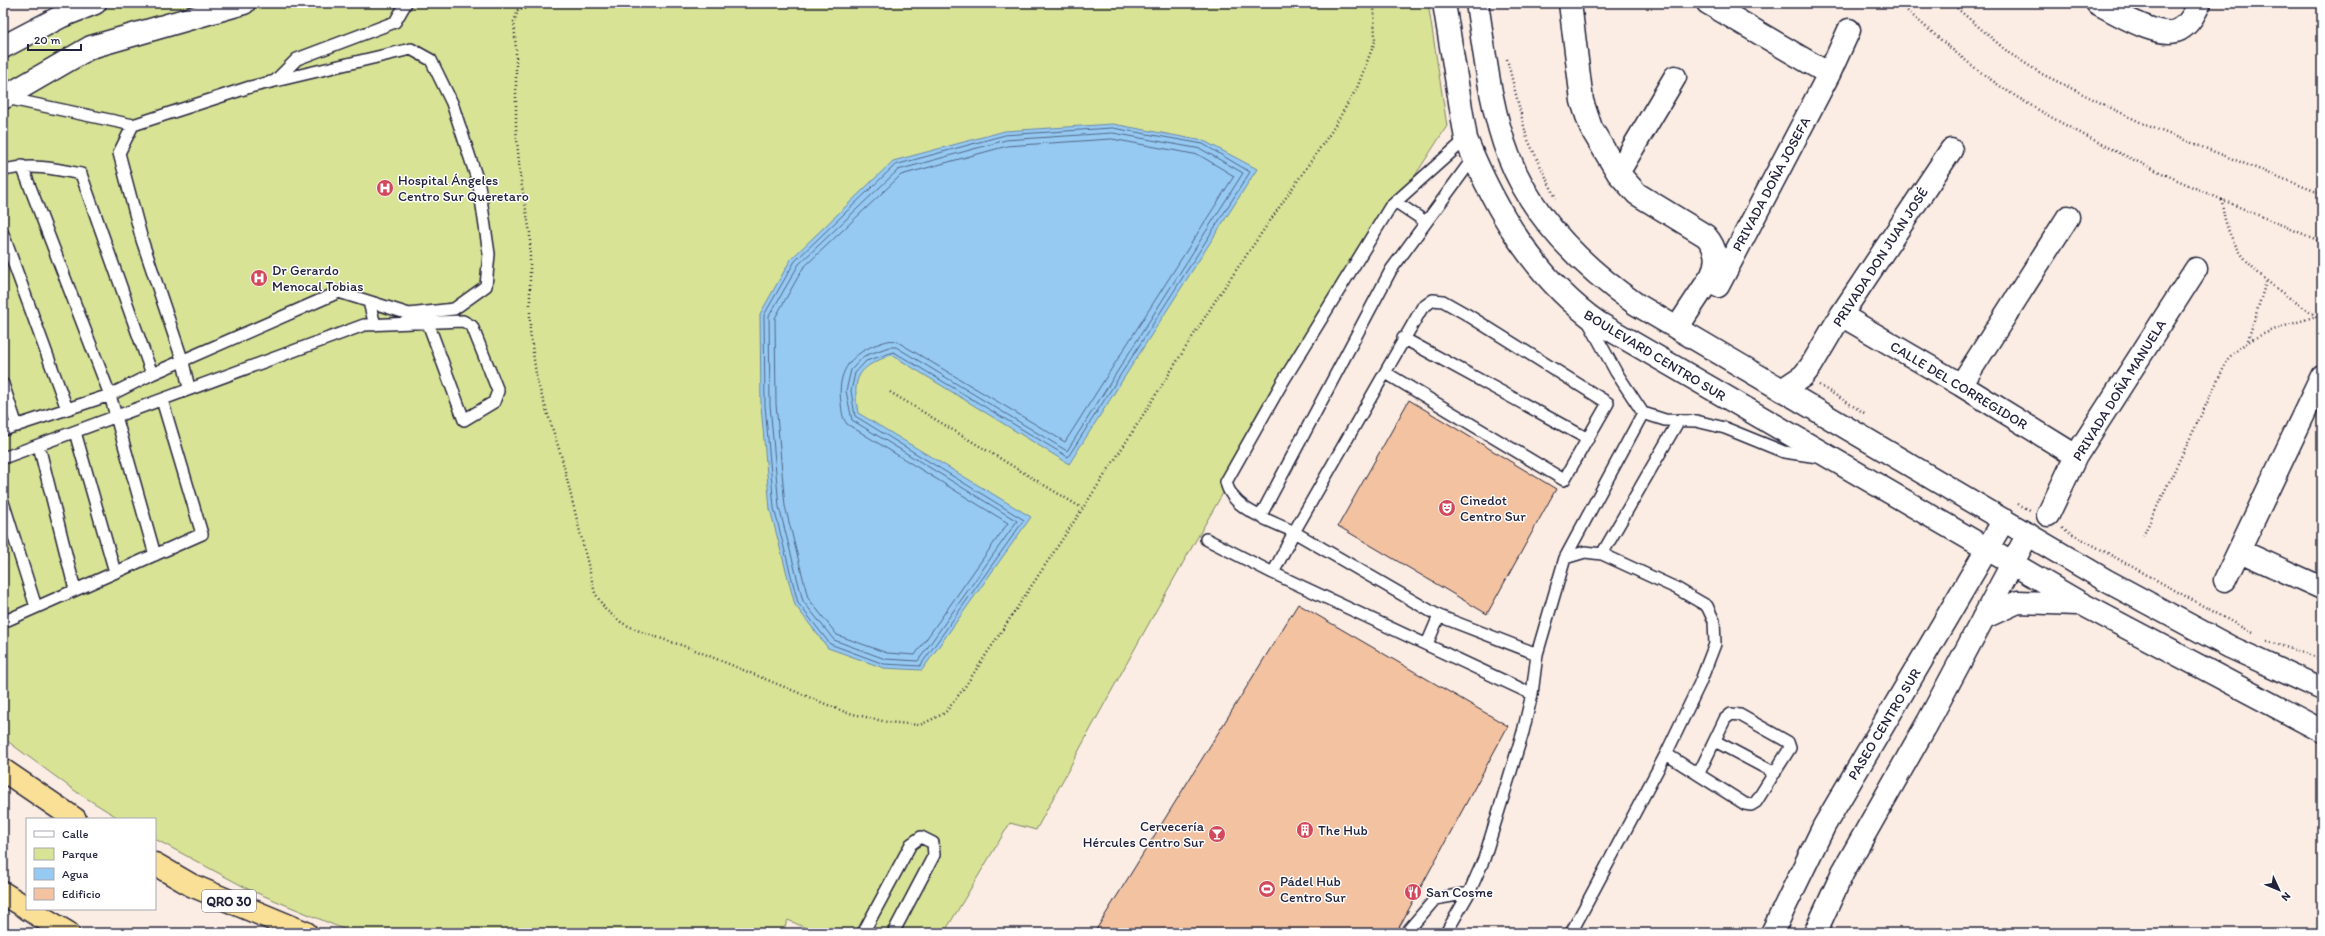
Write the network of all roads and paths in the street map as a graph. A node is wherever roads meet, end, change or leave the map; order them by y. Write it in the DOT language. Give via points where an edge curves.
graph roads {
  1 [pos="95,3"];
  2 [pos="244,3"];
  3 [pos="406,3"];
  4 [pos="529,3"];
  5 [pos="1374,3"];
  6 [pos="1444,3"];
  7 [pos="1477,3"];
  8 [pos="1570,3"];
  9 [pos="1708,3"];
  10 [pos="1898,3"];
  11 [pos="1952,3"];
  12 [pos="2097,3"];
  13 [pos="2200,3"];
  14 [pos="1849,30"];
  15 [pos="3,47"];
  16 [pos="1506,54"];
  17 [pos="1829,74"];
  18 [pos="1675,77"];
  19 [pos="276,80"];
  20 [pos="3,98"];
  21 [pos="134,125"];
  22 [pos="1470,148"];
  23 [pos="1951,150"];
  24 [pos="22,166"];
  25 [pos="3,170"];
  26 [pos="1618,173"];
  27 [pos="2322,194"];
  28 [pos="2222,199"];
  29 [pos="1396,202"];
  30 [pos="1558,202"];
  31 [pos="2068,217"];
  32 [pos="1426,222"];
  33 [pos="3,234"];
  34 [pos="2322,242"];
  35 [pos="2196,269"];
  36 [pos="2266,282"];
  37 [pos="369,302"];
  38 [pos="1582,312"];
  39 [pos="1841,315"];
  40 [pos="2316,316"];
  41 [pos="2322,316"];
  42 [pos="428,323"];
  43 [pos="375,325"];
  44 [pos="1682,331"];
  45 [pos="1403,338"];
  46 [pos="2248,340"];
  47 [pos="183,362"];
  48 [pos="1810,372"];
  49 [pos="1386,373"];
  50 [pos="152,374"];
  51 [pos="2322,376"];
  52 [pos="3,384"];
  53 [pos="1961,385"];
  54 [pos="189,388"];
  55 [pos="1782,390"];
  56 [pos="890,392"];
  57 [pos="110,394"];
  58 [pos="162,400"];
  59 [pos="1808,405"];
  60 [pos="67,409"];
  61 [pos="1643,413"];
  62 [pos="1867,415"];
  63 [pos="117,417"];
  64 [pos="1679,420"];
  65 [pos="17,426"];
  66 [pos="3,430"];
  67 [pos="76,432"];
  68 [pos="1588,439"];
  69 [pos="39,446"];
  70 [pos="2076,456"];
  71 [pos="3,458"];
  72 [pos="1832,459"];
  73 [pos="3,502"];
  74 [pos="1082,508"];
  75 [pos="2009,511"];
  76 [pos="1261,516"];
  77 [pos="2047,518"];
  78 [pos="1294,532"];
  79 [pos="2028,534"];
  80 [pos="2143,536"];
  81 [pos="1206,539"];
  82 [pos="1987,549"];
  83 [pos="2240,550"];
  84 [pos="1602,554"];
  85 [pos="155,555"];
  86 [pos="1565,558"];
  87 [pos="2012,563"];
  88 [pos="115,572"];
  89 [pos="1273,573"];
  90 [pos="1970,578"];
  91 [pos="2225,580"];
  92 [pos="2322,588"];
  93 [pos="74,590"];
  94 [pos="1998,590"];
  95 [pos="2082,604"];
  96 [pos="36,607"];
  97 [pos="1439,616"];
  98 [pos="1983,618"];
  99 [pos="3,622"];
  100 [pos="2255,635"];
  101 [pos="2262,639"];
  102 [pos="1427,644"];
  103 [pos="1537,654"];
  104 [pos="2322,659"];
  105 [pos="2322,689"];
  106 [pos="1532,694"];
  107 [pos="2322,731"];
  108 [pos="1715,741"];
  109 [pos="1666,754"];
  110 [pos="3,770"];
  111 [pos="1699,773"];
  112 [pos="1775,773"];
  113 [pos="74,818"];
  114 [pos="156,865"];
  115 [pos="3,893"];
  116 [pos="1470,893"];
  117 [pos="26,908"];
  118 [pos="30,910"];
  119 [pos="68,933"];
  120 [pos="306,933"];
  121 [pos="863,933"];
  122 [pos="893,933"];
  123 [pos="1406,933"];
  124 [pos="1446,933"];
  125 [pos="1570,933"];
  126 [pos="1772,933"];
  127 [pos="1814,933"];
  1 -- 15 [label="street" via="62,16"];
  2 -- 20 [label="street" via="91,47"];
  3 -- 19 [label="lane" via="395,22 297,59"];
  4 -- 74 [label="path" via="529,8 518,10 514,22 516,128 520,175 530,233 530,330 537,381 566,470 595,593 605,609 622,623 644,633 690,648 845,712 887,722 920,725 945,713 950,707"];
  5 -- 74 [label="path" via="1375,41 1357,88 1217,298"];
  6 -- 22 [label="street, BOULEVARD CENTRO SUR"];
  7 -- 44 [label="street" via="1491,90 1503,139 1517,174 1535,204 1568,247 1588,268 1636,304"];
  8 -- 26 [label="street" via="1582,102 1591,128"];
  9 -- 17 [label="street"];
  10 -- 28 [label="path" via="1956,54 2016,96 2085,136"];
  11 -- 27 [label="path" via="2009,52 2042,74 2146,125"];
  12 -- 13 [label="street" via="2138,25 2171,33 2182,29"];
  14 -- 17 [label="street, PRIVADA DOÑA JOSEFA"];
  16 -- 30 [label="path" via="1527,138"];
  17 -- 44 [label="street, PRIVADA DOÑA JOSEFA" via="1717,290"];
  18 -- 26 [label="street"];
  19 -- 21 [label="lane"];
  19 -- 37 [label="lane" via="411,50 431,60 452,103 479,185 489,254 486,286 454,309 409,314"];
  20 -- 21 [label="lane"];
  21 -- 47 [label="lane" via="119,153 142,240"];
  22 -- 29 [label="lane"];
  22 -- 32 [label="lane"];
  22 -- 38 [label="street, BOULEVARD CENTRO SUR" via="1488,190 1521,244"];
  23 -- 39 [label="street, PRIVADA DON JUAN JOSÉ"];
  24 -- 25 [label="lane"];
  24 -- 50 [label="lane" via="46,166 81,174"];
  24 -- 57 [label="lane"];
  26 -- 44 [label="street, PRIVADA DOÑA JOSEFA" via="1637,194 1706,236 1712,243 1715,252 1712,276"];
  28 -- 34 [label="path"];
  28 -- 36 [label="path" via="2223,216 2229,236"];
  29 -- 32 [label="lane"];
  29 -- 76 [label="lane" via="1390,207 1367,243 1243,449 1226,482 1228,493 1241,505"];
  31 -- 53 [label="street"];
  32 -- 76 [label="lane" via="1391,270"];
  33 -- 60 [label="lane"];
  35 -- 70 [label="street, PRIVADA DOÑA MANUELA"];
  36 -- 40 [label="path"];
  36 -- 46 [label="path"];
  37 -- 43 [label="lane"];
  37 -- 47 [label="lane" via="339,292"];
  38 -- 61 [label="lane"];
  38 -- 72 [label="street, BOULEVARD CENTRO SUR"];
  39 -- 48 [label="street, PRIVADA DON JUAN JOSÉ"];
  39 -- 53 [label="street, CALLE DEL CORREGIDOR"];
  40 -- 41 [label="path"];
  40 -- 46 [label="path"];
  42 -- 42 [label="lane" via="436,345 464,420 494,402 498,392 472,326 463,321"];
  42 -- 43 [label="lane"];
  43 -- 54 [label="lane" via="364,325"];
  44 -- 55 [label="street"];
  45 -- 49 [label="lane"];
  45 -- 68 [label="lane"];
  45 -- 68 [label="lane" via="1422,308 1434,300 1443,301 1608,403"];
  46 -- 80 [label="path" via="2228,359 2214,385"];
  47 -- 50 [label="lane"];
  47 -- 54 [label="lane"];
  48 -- 55 [label="street, PRIVADA DON JUAN JOSÉ"];
  48 -- 59 [label="street, PRIVADA DON JUAN JOSÉ"];
  48 -- 62 [label="path"];
  49 -- 68 [label="lane" via="1564,480"];
  49 -- 78 [label="lane"];
  50 -- 57 [label="lane"];
  51 -- 83 [label="street"];
  52 -- 65 [label="lane"];
  53 -- 70 [label="street, CALLE DEL CORREGIDOR"];
  54 -- 58 [label="lane"];
  55 -- 59 [label="street"];
  56 -- 74 [label="path"];
  57 -- 60 [label="lane"];
  57 -- 63 [label="lane"];
  58 -- 63 [label="lane"];
  58 -- 85 [label="lane" via="202,534"];
  59 -- 75 [label="street"];
  60 -- 65 [label="lane"];
  61 -- 64 [label="lane" via="1665,420"];
  61 -- 86 [label="lane"];
  63 -- 67 [label="lane"];
  63 -- 85 [label="lane"];
  64 -- 72 [label="lane" via="1725,428 1784,452"];
  64 -- 84 [label="lane"];
  65 -- 66 [label="lane"];
  67 -- 69 [label="lane"];
  67 -- 88 [label="lane"];
  69 -- 71 [label="lane"];
  69 -- 93 [label="lane"];
  70 -- 77 [label="street, PRIVADA DOÑA MANUELA"];
  72 -- 82 [label="street, BOULEVARD CENTRO SUR"];
  73 -- 96 [label="lane"];
  75 -- 77 [label="path"];
  75 -- 79 [label="street"];
  75 -- 82 [label="street, PASEO CENTRO SUR"];
  76 -- 78 [label="lane"];
  77 -- 100 [label="path"];
  78 -- 89 [label="lane"];
  78 -- 97 [label="lane"];
  79 -- 87 [label="street"];
  79 -- 105 [label="street" via="2107,581 2230,648"];
  81 -- 89 [label="lane"];
  82 -- 87 [label="street, BOULEVARD CENTRO SUR"];
  82 -- 90 [label="street, PASEO CENTRO SUR"];
  83 -- 91 [label="street"];
  83 -- 92 [label="street"];
  84 -- 86 [label="lane" via="1585,552"];
  84 -- 109 [label="lane" via="1682,591 1707,606 1714,621 1715,644 1700,683"];
  85 -- 88 [label="lane"];
  86 -- 103 [label="lane"];
  87 -- 94 [label="street"];
  87 -- 95 [label="street, BOULEVARD CENTRO SUR"];
  88 -- 93 [label="lane"];
  89 -- 102 [label="lane"];
  90 -- 94 [label="street" via="1986,581"];
  90 -- 126 [label="street, PASEO CENTRO SUR" via="1824,826"];
  93 -- 96 [label="lane"];
  94 -- 98 [label="street"];
  95 -- 98 [label="street" via="2018,602"];
  95 -- 107 [label="street, BOULEVARD CENTRO SUR"];
  96 -- 99 [label="lane"];
  97 -- 102 [label="lane"];
  97 -- 103 [label="lane"];
  98 -- 127 [label="street" via="1844,872"];
  101 -- 104 [label="path"];
  102 -- 106 [label="lane"];
  103 -- 106 [label="lane"];
  106 -- 116 [label="lane" via="1484,859"];
  108 -- 111 [label="lane"];
  108 -- 112 [label="lane"];
  108 -- 112 [label="lane" via="1725,719 1732,714 1740,715 1788,742 1790,748"];
  109 -- 111 [label="lane"];
  109 -- 125 [label="lane"];
  110 -- 113 [label="highway"];
  111 -- 112 [label="lane" via="1751,805 1756,802"];
  114 -- 120 [label="highway, QRO 30" via="191,885"];
  115 -- 117 [label="highway"];
  116 -- 123 [label="lane" via="1435,898"];
  116 -- 124 [label="lane"];
  118 -- 119 [label="highway"];
  121 -- 122 [label="lane" via="911,844 921,837 933,843 934,855"];
}
